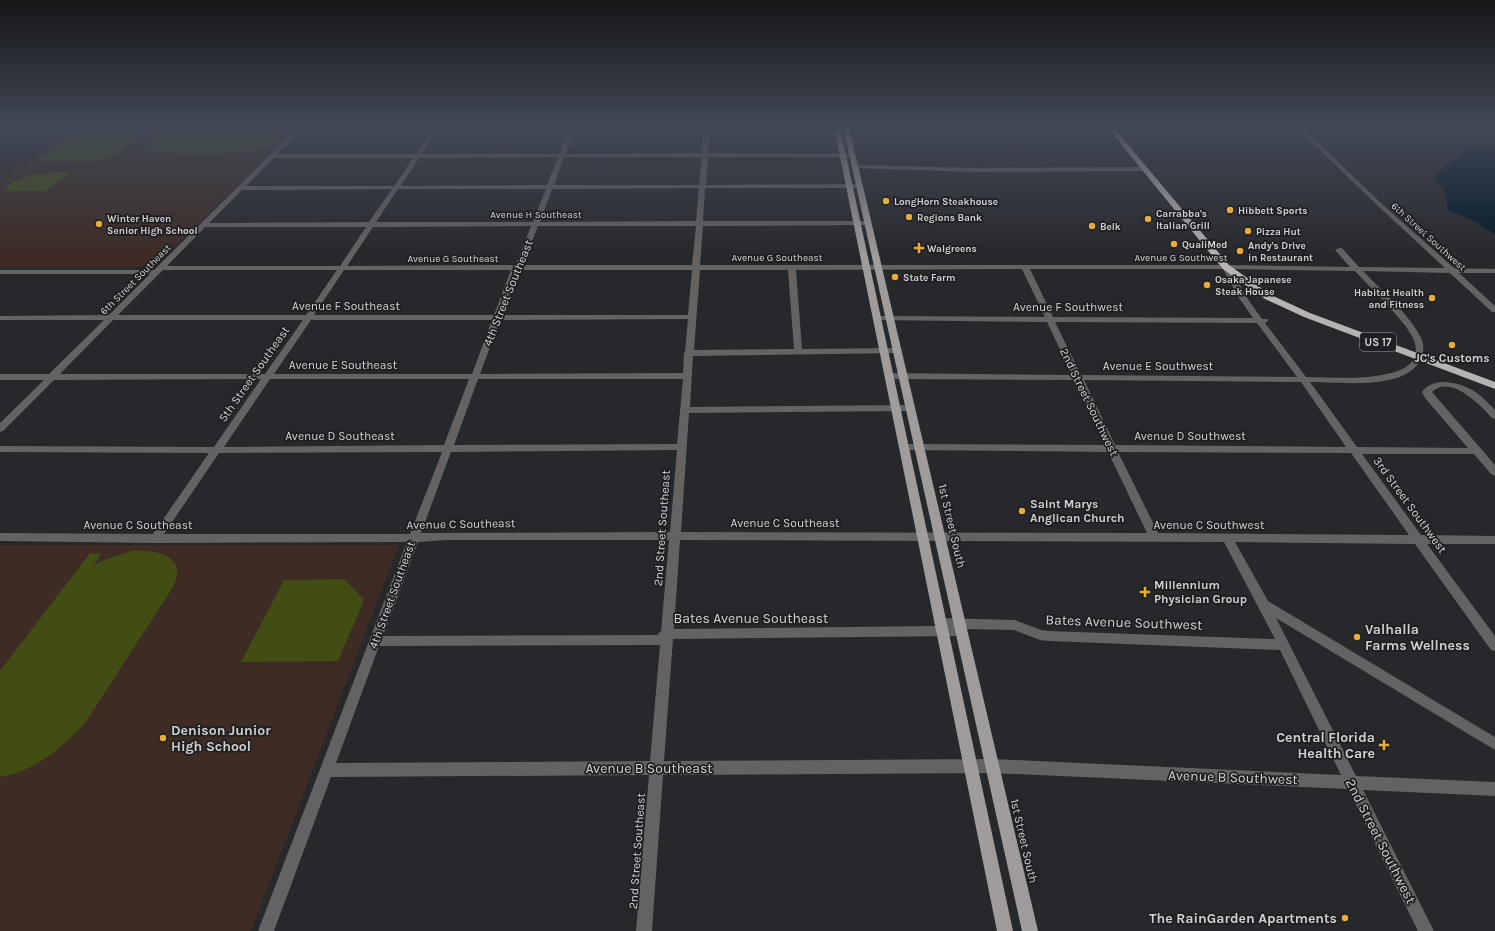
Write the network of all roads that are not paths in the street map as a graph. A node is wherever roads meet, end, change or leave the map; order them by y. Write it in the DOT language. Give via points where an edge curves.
graph roads {
  1 [pos="258,170"];
  2 [pos="407,170"];
  3 [pos="556,170"];
  4 [pos="704,170"];
  5 [pos="851,170"];
  6 [pos="855,170"];
  7 [pos="1147,170"];
  8 [pos="1344,170"];
  9 [pos="703,187"];
  10 [pos="855,187"];
  11 [pos="240,188"];
  12 [pos="395,188"];
  13 [pos="549,188"];
  14 [pos="862,223"];
  15 [pos="371,224"];
  16 [pos="535,224"];
  17 [pos="700,224"];
  18 [pos="203,225"];
  19 [pos="1339,250"];
  20 [pos="792,266"];
  21 [pos="866,266"];
  22 [pos="878,266"];
  23 [pos="519,267"];
  24 [pos="696,267"];
  25 [pos="1025,267"];
  26 [pos="1226,267"];
  27 [pos="342,268"];
  28 [pos="1356,268"];
  29 [pos="158,270"];
  30 [pos="1452,270"];
  31 [pos="1495,271"];
  32 [pos="0,272"];
  33 [pos="1495,310"];
  34 [pos="692,317"];
  35 [pos="0,318"];
  36 [pos="110,318"];
  37 [pos="308,318"];
  38 [pos="497,318"];
  39 [pos="877,318"];
  40 [pos="890,318"];
  41 [pos="1050,319"];
  42 [pos="1260,320"];
  43 [pos="798,350"];
  44 [pos="884,351"];
  45 [pos="898,351"];
  46 [pos="688,353"];
  47 [pos="1418,357"];
  48 [pos="687,376"];
  49 [pos="889,376"];
  50 [pos="903,376"];
  51 [pos="0,377"];
  52 [pos="51,377"];
  53 [pos="267,377"];
  54 [pos="474,377"];
  55 [pos="1078,378"];
  56 [pos="1304,379"];
  57 [pos="1495,386"];
  58 [pos="896,408"];
  59 [pos="910,408"];
  60 [pos="684,410"];
  61 [pos="1495,416"];
  62 [pos="0,429"];
  63 [pos="681,447"];
  64 [pos="904,447"];
  65 [pos="920,447"];
  66 [pos="0,449"];
  67 [pos="446,449"];
  68 [pos="1112,449"];
  69 [pos="216,450"];
  70 [pos="1354,451"];
  71 [pos="1476,451"];
  72 [pos="1495,472"];
  73 [pos="674,536"];
  74 [pos="923,536"];
  75 [pos="940,536"];
  76 [pos="0,537"];
  77 [pos="414,537"];
  78 [pos="1154,537"];
  79 [pos="1227,538"];
  80 [pos="155,539"];
  81 [pos="1419,540"];
  82 [pos="1495,540"];
  83 [pos="1263,604"];
  84 [pos="941,627"];
  85 [pos="960,627"];
  86 [pos="667,634"];
  87 [pos="375,642"];
  88 [pos="1283,645"];
  89 [pos="1495,646"];
  90 [pos="1495,744"];
  91 [pos="971,766"];
  92 [pos="992,766"];
  93 [pos="656,768"];
  94 [pos="327,770"];
  95 [pos="1351,782"];
  96 [pos="1495,789"];
  97 [pos="266,931"];
  98 [pos="644,931"];
  99 [pos="1005,931"];
  100 [pos="1030,931"];
  101 [pos="1426,931"];
  1 -- 11 [label="street, 6th Street Southeast"];
  2 -- 12 [label="street, 5th Street Southeast"];
  3 -- 13 [label="street, 4th Street Southeast"];
  4 -- 9 [label="street, 2nd Street Southeast"];
  5 -- 10 [label="main road, 1st Street South"];
  6 -- 10 [label="main road, 1st Street South"];
  7 -- 26 [label="highway, 3rd Street Southwest / US 17"];
  8 -- 30 [label="street, 6th Street Southwest"];
  9 -- 10 [label="street"];
  9 -- 13 [label="street"];
  9 -- 17 [label="street, 2nd Street Southeast"];
  10 -- 14 [label="main road, 1st Street South"];
  11 -- 12 [label="street"];
  11 -- 18 [label="street, 6th Street Southeast"];
  12 -- 13 [label="street"];
  12 -- 15 [label="street, 5th Street Southeast"];
  13 -- 16 [label="street, 4th Street Southeast"];
  14 -- 17 [label="street, Avenue H Southeast"];
  14 -- 21 [label="main road, 1st Street South"];
  14 -- 22 [label="main road, 1st Street South"];
  15 -- 16 [label="street, Avenue H Southeast"];
  15 -- 18 [label="street, Avenue H Southeast"];
  15 -- 27 [label="street, 5th Street Southeast"];
  16 -- 17 [label="street, Avenue H Southeast"];
  16 -- 23 [label="street, 4th Street Southeast"];
  17 -- 24 [label="street, 2nd Street Southeast"];
  18 -- 29 [label="street, 6th Street Southeast"];
  19 -- 28 [label="street"];
  20 -- 21 [label="street, Avenue G Southeast"];
  20 -- 24 [label="street, Avenue G Southeast"];
  20 -- 43 [label="street"];
  21 -- 22 [label="street, Avenue G Southwest"];
  21 -- 39 [label="main road, 1st Street South"];
  22 -- 25 [label="street, Avenue G Southwest"];
  22 -- 40 [label="main road, 1st Street South"];
  23 -- 24 [label="street, Avenue G Southeast"];
  23 -- 27 [label="street, Avenue G Southeast"];
  23 -- 38 [label="street, 4th Street Southeast" via="515,270"];
  24 -- 34 [label="street, 2nd Street Southeast"];
  25 -- 26 [label="street, Avenue G Southwest"];
  25 -- 41 [label="street, 2nd Street Southwest"];
  26 -- 28 [label="street, Avenue G Southwest"];
  26 -- 42 [label="street, 3rd Street Southwest"];
  26 -- 47 [label="highway, US 17" via="1254,288 1287,306"];
  27 -- 29 [label="street, Avenue G Southeast"];
  27 -- 37 [label="street, 5th Street Southeast"];
  28 -- 30 [label="street, Avenue G Southwest"];
  28 -- 47 [label="street" via="1416,334"];
  29 -- 32 [label="street, Avenue G Southeast"];
  29 -- 36 [label="street, 6th Street Southeast"];
  30 -- 31 [label="street, Avenue G Southwest"];
  30 -- 33 [label="street, 6th Street Southwest"];
  34 -- 38 [label="street, Avenue F Southeast"];
  34 -- 46 [label="street, 2nd Street Southeast"];
  35 -- 36 [label="street, Avenue F Southeast"];
  36 -- 37 [label="street, Avenue F Southeast"];
  36 -- 52 [label="street, 6th Street Southeast"];
  37 -- 38 [label="street, Avenue F Southeast"];
  37 -- 53 [label="street, 5th Street Southeast"];
  38 -- 54 [label="street, 4th Street Southeast"];
  39 -- 40 [label="street, Avenue F Southwest"];
  39 -- 44 [label="main road, 1st Street South"];
  40 -- 41 [label="street, Avenue F Southwest"];
  40 -- 45 [label="main road, 1st Street South"];
  41 -- 42 [label="street, Avenue F Southwest"];
  41 -- 55 [label="street, 2nd Street Southwest"];
  42 -- 56 [label="street, 3rd Street Southwest"];
  43 -- 44 [label="street"];
  43 -- 46 [label="street"];
  44 -- 45 [label="street"];
  44 -- 49 [label="main road, 1st Street South"];
  45 -- 50 [label="main road, 1st Street South"];
  46 -- 48 [label="street, 2nd Street Southeast"];
  47 -- 56 [label="street, Avenue E Southwest" via="1412,367 1405,372 1384,378"];
  47 -- 57 [label="highway, US 17"];
  48 -- 54 [label="street, Avenue E Southeast"];
  48 -- 60 [label="street, 2nd Street Southeast"];
  49 -- 50 [label="street, Avenue E Southwest"];
  49 -- 58 [label="main road, 1st Street South"];
  50 -- 55 [label="street, Avenue E Southwest"];
  50 -- 59 [label="main road, 1st Street South"];
  51 -- 52 [label="street, Avenue E Southeast"];
  52 -- 53 [label="street, Avenue E Southeast"];
  52 -- 62 [label="street, 6th Street Southeast"];
  53 -- 54 [label="street, Avenue E Southeast"];
  53 -- 69 [label="street, 5th Street Southeast"];
  54 -- 67 [label="street, 4th Street Southeast"];
  55 -- 56 [label="street, Avenue E Southwest"];
  55 -- 68 [label="street, 2nd Street Southwest"];
  56 -- 70 [label="street, 3rd Street Southwest"];
  58 -- 59 [label="street"];
  58 -- 60 [label="street"];
  58 -- 64 [label="main road, 1st Street South"];
  59 -- 65 [label="main road, 1st Street South"];
  60 -- 63 [label="street, 2nd Street Southeast"];
  61 -- 71 [label="street" via="1478,398 1463,390 1435,385 1428,390 1430,398"];
  63 -- 67 [label="street, Avenue D Southeast"];
  63 -- 73 [label="street, 2nd Street Southeast"];
  64 -- 65 [label="street, Avenue D Southwest"];
  64 -- 74 [label="main road, 1st Street South"];
  65 -- 68 [label="street, Avenue D Southwest"];
  65 -- 75 [label="main road, 1st Street South"];
  66 -- 69 [label="street, Avenue D Southeast"];
  67 -- 69 [label="street, Avenue D Southeast"];
  67 -- 77 [label="street, 4th Street Southeast"];
  68 -- 70 [label="street, Avenue D Southwest"];
  68 -- 78 [label="street, 2nd Street Southwest"];
  69 -- 80 [label="street, 5th Street Southeast"];
  70 -- 71 [label="street, Avenue D Southwest"];
  70 -- 81 [label="street, 3rd Street Southwest"];
  71 -- 72 [label="street"];
  73 -- 74 [label="street, Avenue C Southeast"];
  73 -- 77 [label="street, Avenue C Southeast"];
  73 -- 86 [label="street, 2nd Street Southeast"];
  74 -- 75 [label="street, Avenue C Southwest"];
  74 -- 84 [label="main road, 1st Street South"];
  75 -- 78 [label="street, Avenue C Southwest"];
  75 -- 85 [label="main road, 1st Street South"];
  76 -- 80 [label="street, Avenue C Southeast"];
  77 -- 80 [label="street, Avenue C Southeast"];
  77 -- 87 [label="street, 4th Street Southeast"];
  78 -- 79 [label="street, Avenue C Southwest"];
  79 -- 81 [label="street, Avenue C Southwest"];
  79 -- 83 [label="street, 2nd Street Southwest"];
  81 -- 82 [label="street, Avenue C Southwest"];
  81 -- 89 [label="street, 3rd Street Southwest"];
  83 -- 88 [label="street, 2nd Street Southwest"];
  83 -- 90 [label="street"];
  84 -- 85 [label="street, Bates Avenue Southwest"];
  84 -- 86 [label="street, Bates Avenue Southeast"];
  84 -- 91 [label="main road, 1st Street South"];
  85 -- 88 [label="street, Bates Avenue Southwest" via="1015,625 1049,636"];
  85 -- 92 [label="main road, 1st Street South"];
  86 -- 87 [label="street, Bates Avenue Southeast" via="660,640"];
  86 -- 93 [label="street, 2nd Street Southeast"];
  87 -- 94 [label="street, 4th Street Southeast"];
  88 -- 95 [label="street, 2nd Street Southwest"];
  91 -- 92 [label="street, Avenue B Southwest"];
  91 -- 93 [label="street, Avenue B Southeast"];
  91 -- 99 [label="main road, 1st Street South"];
  92 -- 95 [label="street, Avenue B Southwest"];
  92 -- 100 [label="main road, 1st Street South"];
  93 -- 94 [label="street, Avenue B Southeast"];
  93 -- 98 [label="street, 2nd Street Southeast"];
  94 -- 97 [label="street, 4th Street Southeast"];
  95 -- 96 [label="street, Avenue B Southwest"];
  95 -- 101 [label="street, 2nd Street Southwest"];
}
